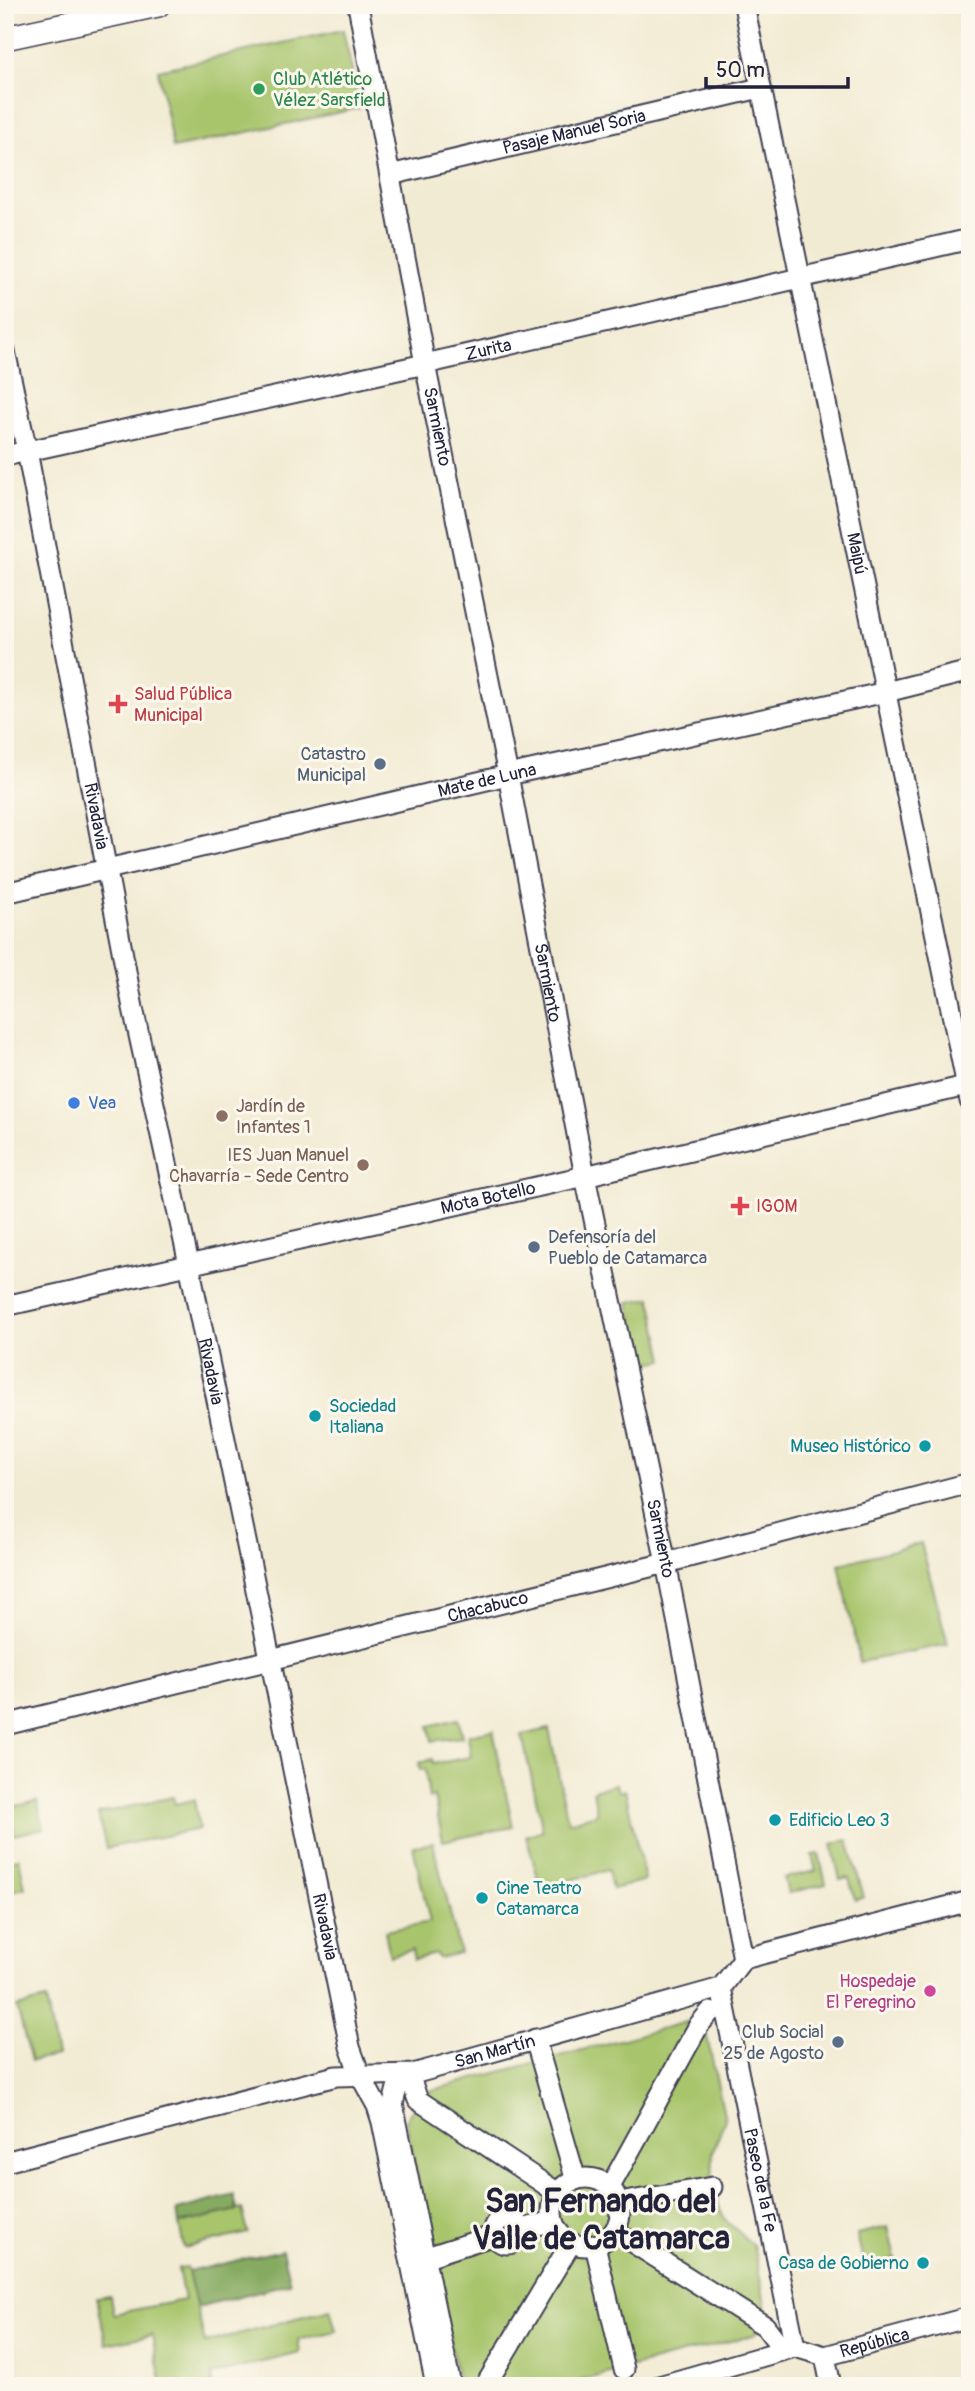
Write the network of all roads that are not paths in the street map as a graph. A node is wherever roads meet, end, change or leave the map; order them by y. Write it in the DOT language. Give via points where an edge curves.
graph roads {
  1 [pos="158,5"];
  2 [pos="358,5"];
  3 [pos="744,5"];
  4 [pos="5,38"];
  5 [pos="760,88"];
  6 [pos="390,175"];
  7 [pos="970,239"];
  8 [pos="799,279"];
  9 [pos="5,351"];
  10 [pos="425,363"];
  11 [pos="27,451"];
  12 [pos="5,456"];
  13 [pos="970,671"];
  14 [pos="886,692"];
  15 [pos="508,775"];
  16 [pos="106,871"];
  17 [pos="5,893"];
  18 [pos="969,1091"];
  19 [pos="585,1176"];
  20 [pos="189,1264"];
  21 [pos="5,1306"];
  22 [pos="970,1483"];
  23 [pos="666,1563"];
  24 [pos="269,1659"];
  25 [pos="5,1725"];
  26 [pos="970,1901"];
  27 [pos="743,1959"];
  28 [pos="721,1988"];
  29 [pos="710,2012"];
  30 [pos="535,2039"];
  31 [pos="360,2075"];
  32 [pos="413,2080"];
  33 [pos="5,2162"];
  34 [pos="576,2179"];
  35 [pos="712,2187"];
  36 [pos="558,2193"];
  37 [pos="614,2195"];
  38 [pos="553,2221"];
  39 [pos="614,2231"];
  40 [pos="571,2243"];
  41 [pos="595,2245"];
  42 [pos="433,2255"];
  43 [pos="970,2317"];
  44 [pos="786,2345"];
  45 [pos="825,2356"];
  46 [pos="624,2369"];
  47 [pos="436,2386"];
  48 [pos="451,2386"];
  49 [pos="485,2386"];
  50 [pos="659,2386"];
  51 [pos="831,2386"];
  1 -- 4 [label="main road"];
  2 -- 6 [label="street, Sarmiento"];
  3 -- 5 [label="street, Maipú"];
  5 -- 6 [label="street, Pasaje Manuel Soria"];
  5 -- 8 [label="street, Maipú"];
  6 -- 10 [label="street, Sarmiento"];
  7 -- 8 [label="street, Zurita"];
  8 -- 10 [label="street, Zurita"];
  8 -- 14 [label="street, Maipú"];
  9 -- 11 [label="street, Rivadavia"];
  10 -- 11 [label="street, Zurita"];
  10 -- 15 [label="street, Sarmiento"];
  11 -- 12 [label="street, Zurita"];
  11 -- 16 [label="street, Rivadavia"];
  13 -- 14 [label="street, Mate de Luna"];
  14 -- 15 [label="street, Mate de Luna"];
  14 -- 18 [label="street, Maipú"];
  15 -- 16 [label="street, Mate de Luna"];
  15 -- 19 [label="street, Sarmiento"];
  16 -- 17 [label="street, Mate de Luna"];
  16 -- 20 [label="street, Rivadavia"];
  18 -- 19 [label="street, Mota Botello"];
  19 -- 20 [label="street, Mota Botello"];
  19 -- 23 [label="street, Sarmiento"];
  20 -- 21 [label="street, Mota Botello"];
  20 -- 24 [label="street, Rivadavia"];
  22 -- 23 [label="street, Chacabuco"];
  23 -- 24 [label="street, Chacabuco"];
  23 -- 27 [label="street, Sarmiento"];
  24 -- 25 [label="street, Chacabuco"];
  24 -- 31 [label="street, Rivadavia" via="350,2047"];
  26 -- 27 [label="street"];
  27 -- 28 [label="street"];
  28 -- 30 [label="street, San Martín"];
  28 -- 44 [label="street, Paseo de la Fe" via="782,2283"];
  29 -- 37 [label="street" via="699,2025"];
  30 -- 32 [label="street, San Martín"];
  30 -- 34 [label="street"];
  31 -- 32 [label="street, San Martín"];
  31 -- 33 [label="street, San Martín" via="337,2076"];
  31 -- 47 [label="street, Rivadavia" via="382,2122"];
  32 -- 36 [label="street" via="418,2100"];
  32 -- 48 [label="street" via="397,2088 393,2104"];
  34 -- 36 [label="street"];
  34 -- 37 [label="street" via="594,2179"];
  35 -- 37 [label="street"];
  36 -- 38 [label="street"];
  37 -- 39 [label="street" via="620,2213"];
  38 -- 40 [label="street"];
  38 -- 42 [label="street" via="519,2230 516,2222 504,2219 495,2227 495,2235"];
  39 -- 41 [label="street"];
  39 -- 44 [label="street" via="765,2326"];
  40 -- 41 [label="street"];
  40 -- 49 [label="street"];
  41 -- 46 [label="street"];
  43 -- 45 [label="street, República"];
  44 -- 45 [label="street, República"];
  44 -- 50 [label="street"];
  45 -- 51 [label="street"];
}
